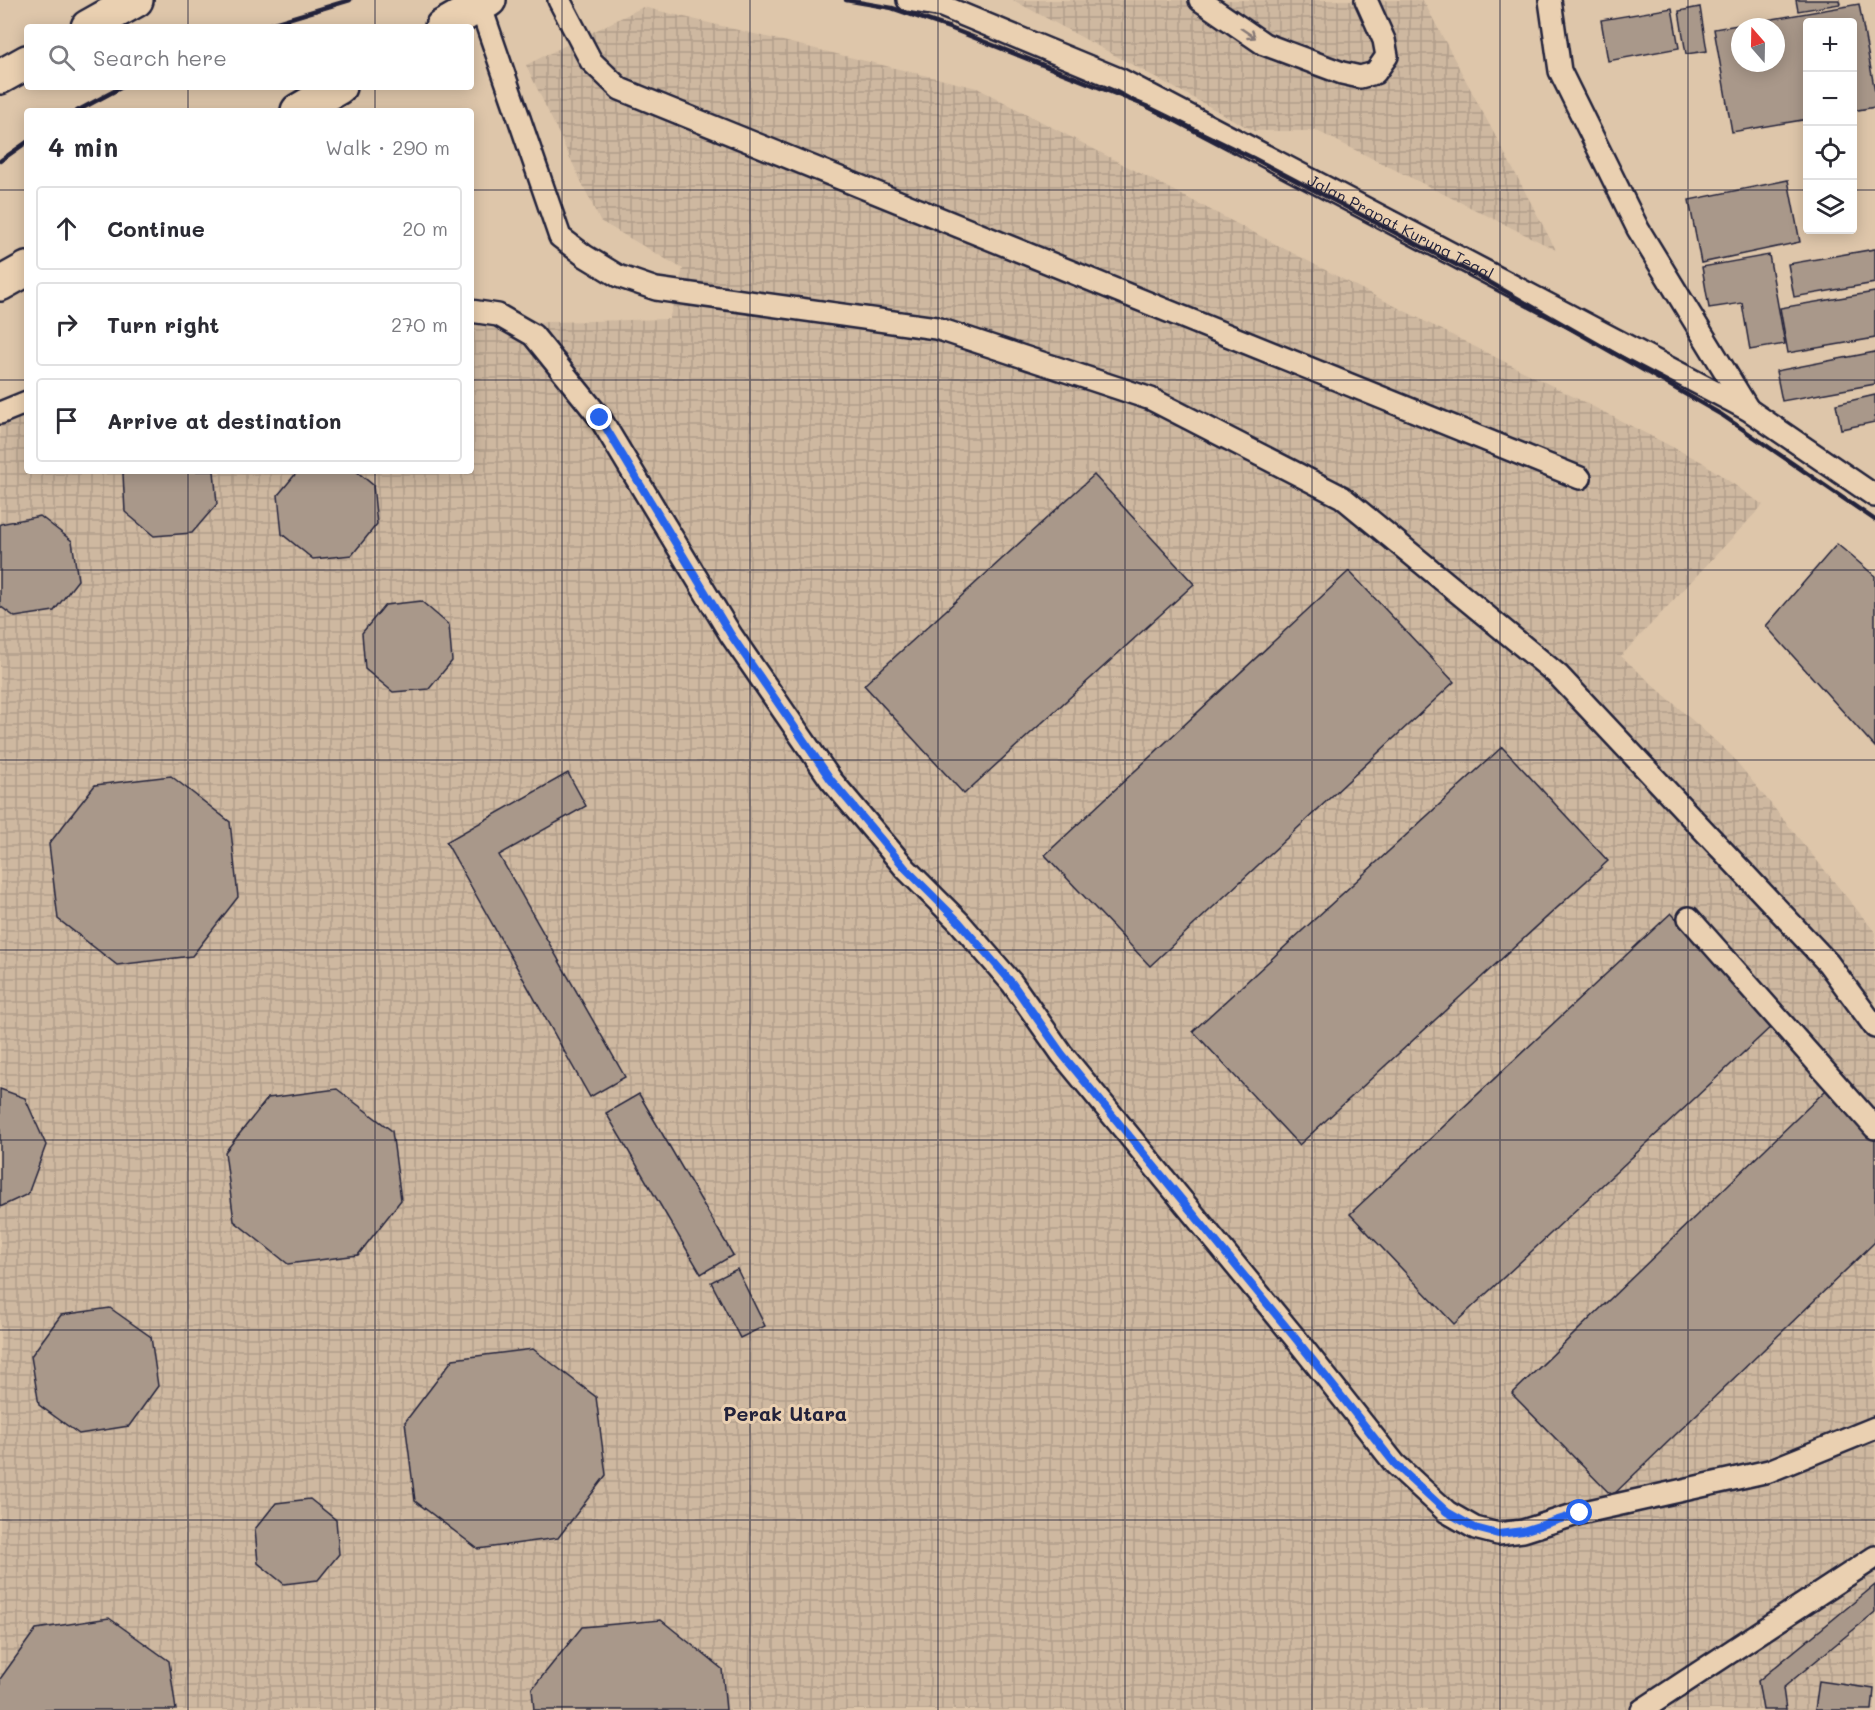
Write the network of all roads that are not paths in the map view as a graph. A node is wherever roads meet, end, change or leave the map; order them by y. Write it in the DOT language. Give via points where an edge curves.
graph roads {
  1 [pos="136,0"];
  2 [pos="559,0"];
  3 [pos="908,0"];
  4 [pos="1200,0"];
  5 [pos="1366,0"];
  6 [pos="1550,0"];
  7 [pos="484,2"];
  8 [pos="93,24"];
  9 [pos="447,24"];
  10 [pos="24,64"];
  11 [pos="0,77"];
  12 [pos="334,90"];
  13 [pos="303,108"];
  14 [pos="24,271"];
  15 [pos="0,284"];
  16 [pos="474,311"];
  17 [pos="24,403"];
  18 [pos="1749,410"];
  19 [pos="0,413"];
  20 [pos="1580,478"];
  21 [pos="1875,496"];
  22 [pos="1689,918"];
  23 [pos="1875,1027"];
  24 [pos="1875,1128"];
  25 [pos="1875,1428"];
  26 [pos="1875,1557"];
  27 [pos="1642,1710"];
  1 -- 8 [label="street"];
  2 -- 20 [label="lane" via="591,61 620,89"];
  3 -- 18 [label="lane, Jalan Prapat Kurung Tegal" via="942,6 1121,80"];
  4 -- 5 [label="lane, one-way" via="1264,44 1342,74 1360,77 1376,73 1387,56"];
  6 -- 18 [label="lane" via="1560,71 1638,229"];
  7 -- 9 [label="street"];
  7 -- 23 [label="lane" via="560,237 585,256 618,276 656,289 936,328 1151,399 1342,497 1558,675 1828,963"];
  10 -- 11 [label="street"];
  12 -- 13 [label="street"];
  14 -- 15 [label="street"];
  16 -- 25 [label="lane" via="498,315 533,335 600,418 731,635 831,780 906,869 1012,983 1062,1054 1395,1464 1447,1512 1475,1528 1498,1534 1523,1531 1580,1513 1769,1471"];
  17 -- 19 [label="lane"];
  18 -- 21 [label="lane, Jalan Prapat Kurung Tegal"];
  22 -- 24 [label="lane"];
  26 -- 27 [label="lane"];
}
